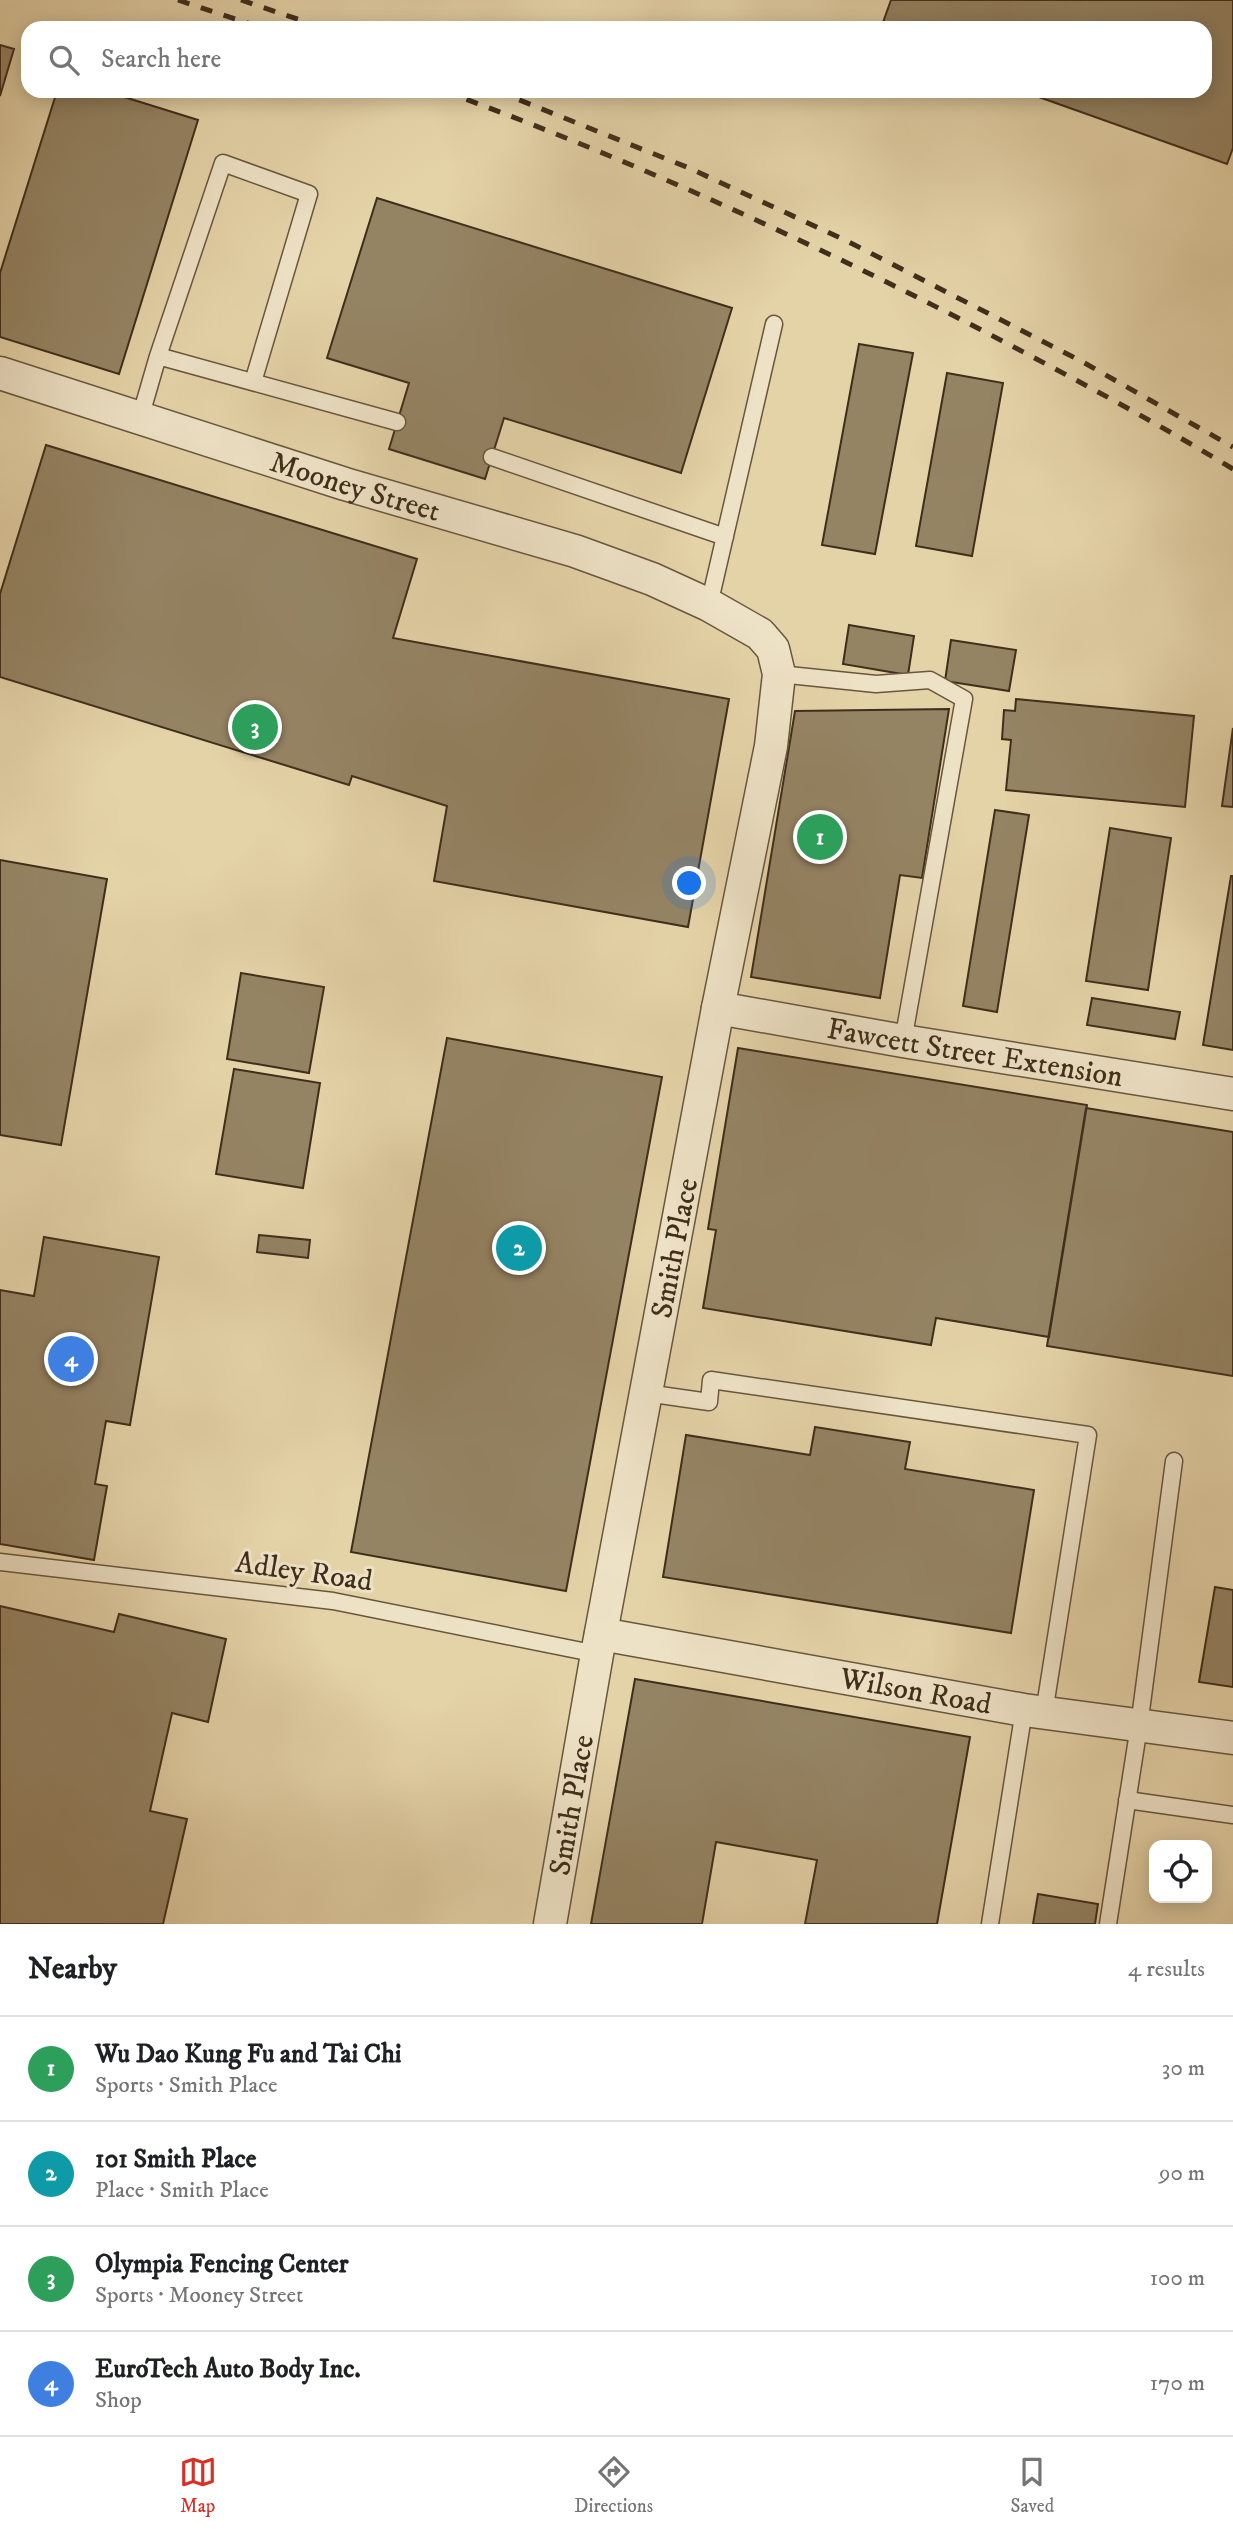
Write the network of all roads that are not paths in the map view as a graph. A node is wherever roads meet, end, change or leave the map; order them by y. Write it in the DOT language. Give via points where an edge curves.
graph roads {
  1 [pos="774,324"];
  2 [pos="158,356"];
  3 [pos="0,373"];
  4 [pos="253,382"];
  5 [pos="140,418"];
  6 [pos="397,422"];
  7 [pos="492,457"];
  8 [pos="725,537"];
  9 [pos="709,605"];
  10 [pos="779,674"];
  11 [pos="718,1008"];
  12 [pos="903,1041"];
  13 [pos="1233,1094"];
  14 [pos="646,1393"];
  15 [pos="1174,1461"];
  16 [pos="0,1562"];
  17 [pos="599,1644"];
  18 [pos="1034,1711"];
  19 [pos="1139,1726"];
  20 [pos="1233,1738"];
  21 [pos="1127,1800"];
  22 [pos="1233,1815"];
  23 [pos="550,1924"];
  24 [pos="990,1924"];
  25 [pos="1108,1924"];
  1 -- 8 [label="lane"];
  2 -- 4 [label="lane"];
  2 -- 4 [label="lane" via="223,163 309,194"];
  2 -- 5 [label="lane"];
  3 -- 5 [label="street, Mooney Street"];
  4 -- 6 [label="lane"];
  5 -- 9 [label="street, Mooney Street" via="575,551"];
  7 -- 8 [label="lane"];
  8 -- 9 [label="lane"];
  9 -- 10 [label="street, Smith Place" via="760,634 773,649"];
  10 -- 11 [label="street, Smith Place" via="771,746"];
  10 -- 12 [label="lane" via="876,684 929,680 964,699"];
  11 -- 12 [label="street, Fawcett Street Extension"];
  11 -- 14 [label="street, Smith Place"];
  12 -- 13 [label="street, Fawcett Street Extension"];
  14 -- 17 [label="street, Smith Place"];
  14 -- 18 [label="lane" via="709,1402 711,1380 1088,1435"];
  15 -- 19 [label="lane"];
  16 -- 17 [label="lane, Adley Road" via="333,1601"];
  17 -- 18 [label="street, Wilson Road"];
  17 -- 23 [label="street, Smith Place"];
  18 -- 19 [label="street, Wilson Road"];
  18 -- 24 [label="lane"];
  19 -- 20 [label="street, Wilson Road"];
  19 -- 21 [label="lane"];
  21 -- 22 [label="lane"];
  21 -- 25 [label="lane"];
}
